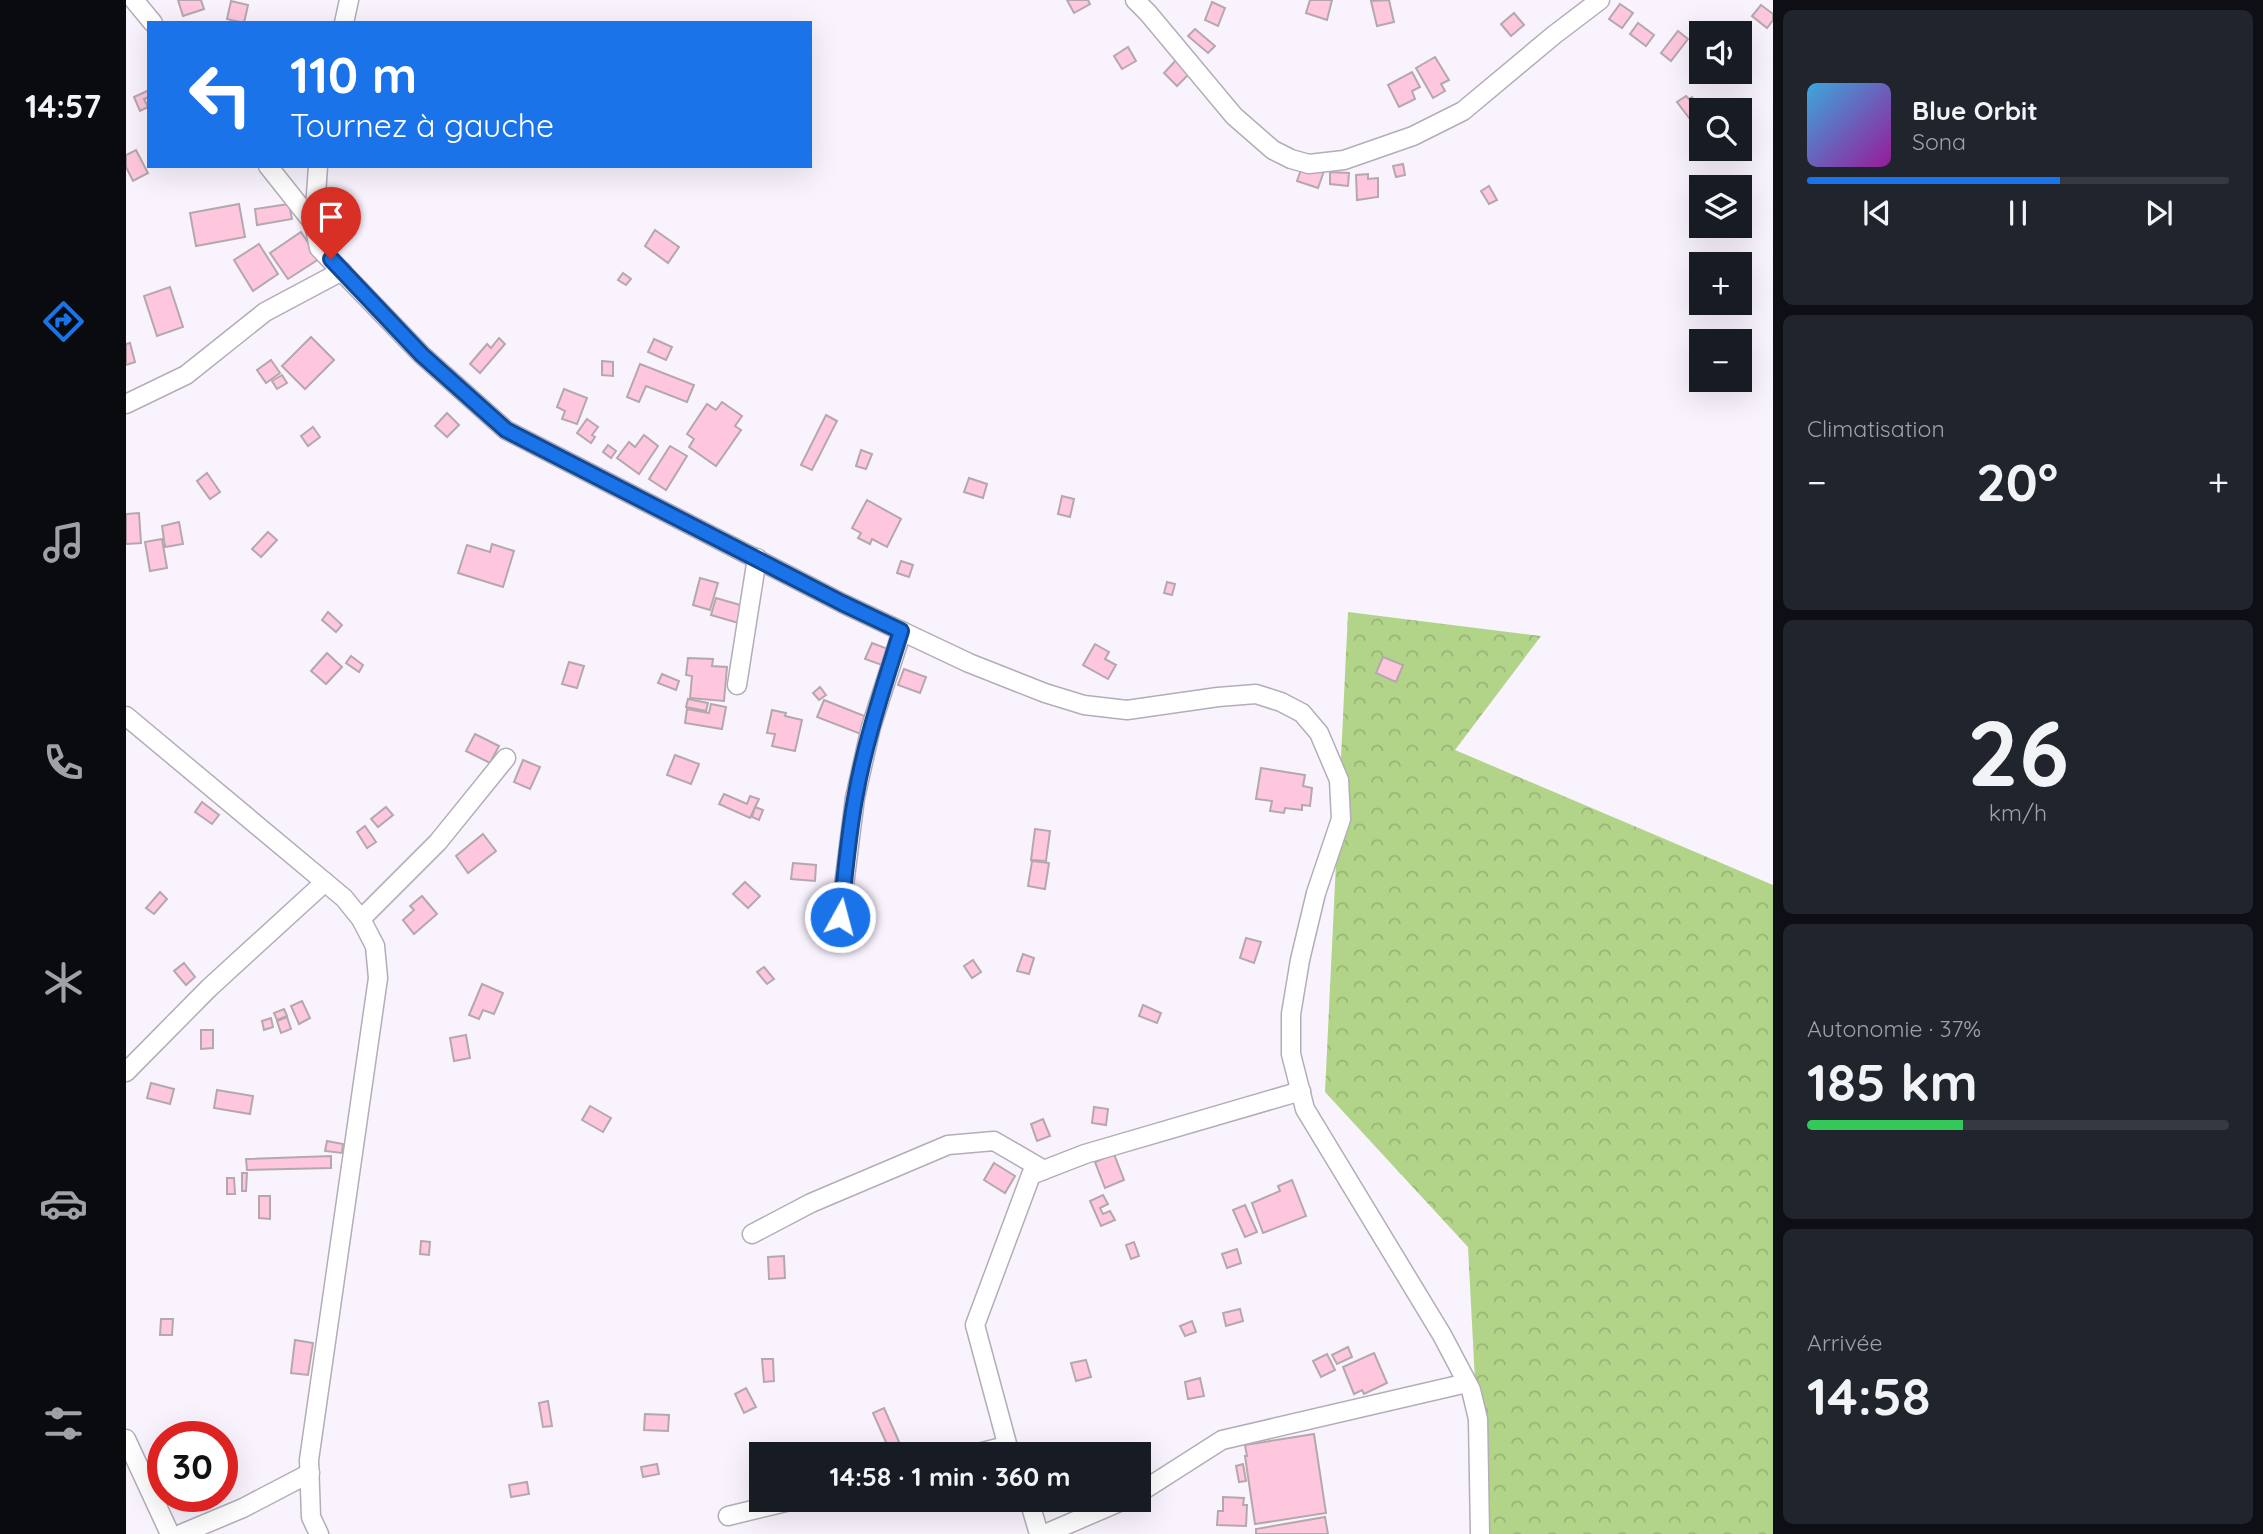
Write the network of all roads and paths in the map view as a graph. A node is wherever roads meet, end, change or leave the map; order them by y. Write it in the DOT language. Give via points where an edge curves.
graph roads {
  1 [pos="134,0"];
  2 [pos="349,0"];
  3 [pos="1135,0"];
  4 [pos="1600,0"];
  5 [pos="151,21"];
  6 [pos="344,21"];
  7 [pos="270,168"];
  8 [pos="318,168"];
  9 [pos="314,224"];
  10 [pos="342,271"];
  11 [pos="126,404"];
  12 [pos="757,558"];
  13 [pos="901,631"];
  14 [pos="737,685"];
  15 [pos="126,716"];
  16 [pos="506,758"];
  17 [pos="325,882"];
  18 [pos="840,917"];
  19 [pos="361,919"];
  20 [pos="126,1072"];
  21 [pos="1301,1091"];
  22 [pos="1044,1170"];
  23 [pos="752,1234"];
  24 [pos="1467,1382"];
  25 [pos="126,1439"];
  26 [pos="1008,1442"];
  27 [pos="310,1473"];
  28 [pos="1151,1485"];
  29 [pos="749,1511"];
  30 [pos="1033,1512"];
  31 [pos="1096,1512"];
  32 [pos="728,1516"];
  33 [pos="170,1534"];
  34 [pos="181,1534"];
  35 [pos="319,1534"];
  36 [pos="1040,1534"];
  37 [pos="1045,1534"];
  38 [pos="1480,1534"];
  1 -- 5 [label="street"];
  2 -- 6 [label="street"];
  3 -- 4 [label="street" via="1234,116 1273,150 1309,164 1343,160 1413,136 1463,111"];
  7 -- 9 [label="street"];
  8 -- 9 [label="street"];
  9 -- 10 [label="street" via="319,248"];
  10 -- 11 [label="street" via="265,312 186,375"];
  10 -- 12 [label="street" via="422,355 506,430"];
  12 -- 13 [label="street"];
  12 -- 14 [label="street"];
  13 -- 18 [label="street" via="855,798"];
  13 -- 21 [label="street" via="1045,694 1083,705 1127,710 1256,694 1302,713 1319,733 1339,780 1341,819 1316,893 1292,1014 1291,1054"];
  15 -- 17 [label="street"];
  16 -- 19 [label="street" via="438,842"];
  17 -- 19 [label="street"];
  17 -- 20 [label="street"];
  19 -- 27 [label="street" via="374,946 378,978"];
  21 -- 22 [label="street"];
  21 -- 24 [label="street" via="1312,1120"];
  22 -- 23 [label="street" via="993,1141 948,1145 811,1203"];
  22 -- 26 [label="street" via="1031,1175 975,1325"];
  24 -- 28 [label="street" via="1222,1440"];
  24 -- 38 [label="street" via="1478,1419"];
  25 -- 33 [label="street"];
  27 -- 34 [label="street"];
  27 -- 35 [label="street" via="311,1517"];
  29 -- 32 [label="street"];
  30 -- 36 [label="street"];
  31 -- 37 [label="street"];
}
